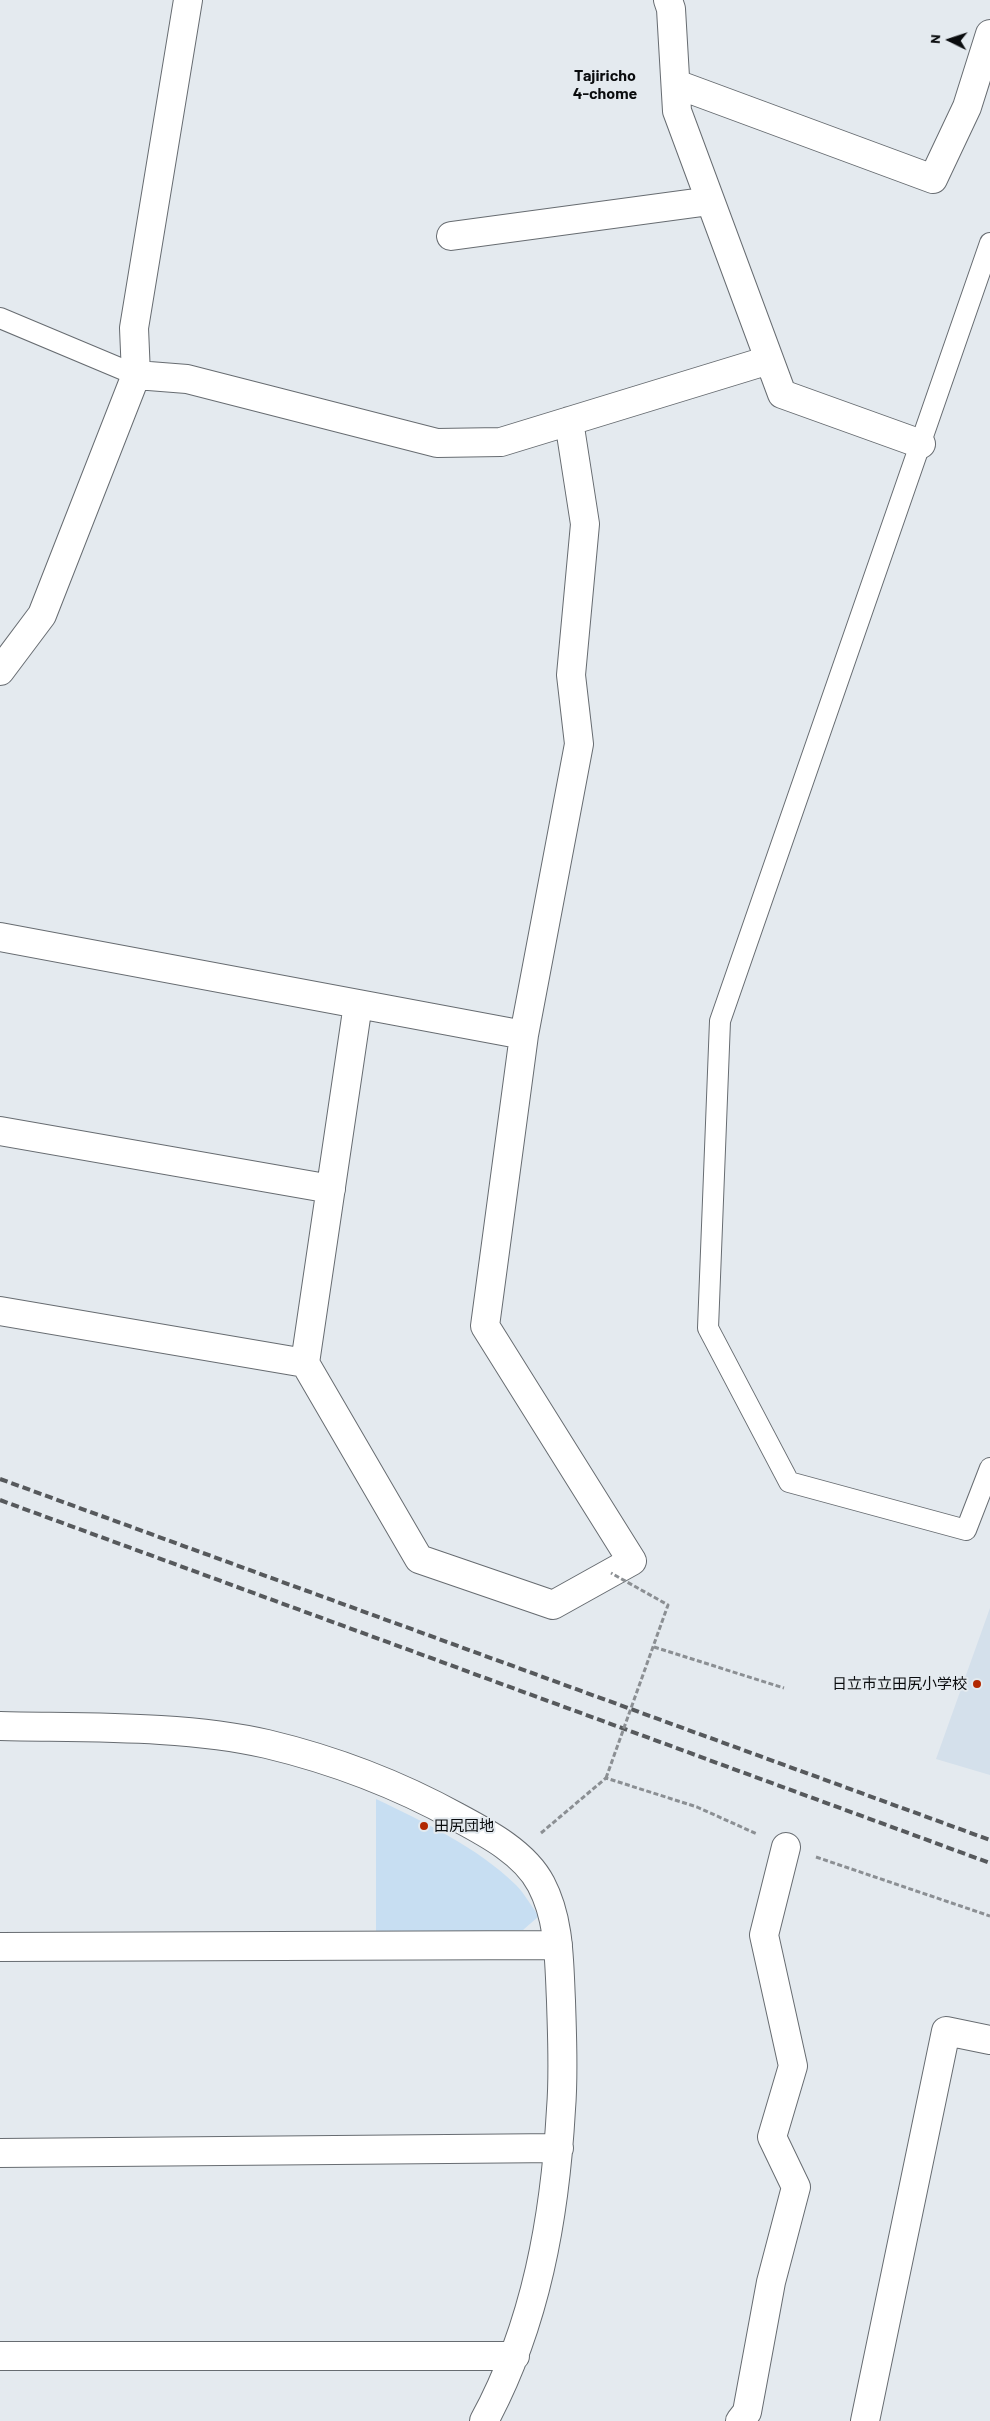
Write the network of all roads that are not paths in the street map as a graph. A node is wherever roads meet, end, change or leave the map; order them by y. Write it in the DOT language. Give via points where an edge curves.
graph roads {
  1 [pos="188,0"];
  2 [pos="668,0"];
  3 [pos="990,34"];
  4 [pos="676,84"];
  5 [pos="710,201"];
  6 [pos="450,236"];
  7 [pos="990,243"];
  8 [pos="0,318"];
  9 [pos="769,360"];
  10 [pos="136,375"];
  11 [pos="569,421"];
  12 [pos="920,444"];
  13 [pos="0,671"];
  14 [pos="0,937"];
  15 [pos="358,1004"];
  16 [pos="524,1036"];
  17 [pos="0,1131"];
  18 [pos="331,1190"];
  19 [pos="0,1311"];
  20 [pos="305,1363"];
  21 [pos="990,1468"];
  22 [pos="0,1726"];
  23 [pos="786,1847"];
  24 [pos="558,1945"];
  25 [pos="0,1947"];
  26 [pos="990,2040"];
  27 [pos="559,2148"];
  28 [pos="0,2153"];
  29 [pos="0,2356"];
  30 [pos="516,2356"];
  31 [pos="484,2421"];
  32 [pos="740,2421"];
  33 [pos="865,2421"];
  1 -- 10 [label="street" via="134,328"];
  2 -- 4 [label="street"];
  3 -- 4 [label="street" via="967,107 932,179"];
  4 -- 5 [label="street" via="677,111"];
  5 -- 6 [label="street"];
  5 -- 9 [label="street"];
  7 -- 12 [label="lane"];
  8 -- 10 [label="lane"];
  9 -- 11 [label="street"];
  9 -- 12 [label="street" via="782,394"];
  10 -- 11 [label="street" via="187,379 437,443 501,442"];
  10 -- 13 [label="street" via="42,615"];
  11 -- 16 [label="street" via="585,524 571,674 579,744"];
  12 -- 21 [label="lane" via="720,1021 708,1328 789,1482 966,1530"];
  14 -- 15 [label="street"];
  15 -- 16 [label="street"];
  15 -- 18 [label="street"];
  16 -- 20 [label="street" via="485,1326 632,1561 552,1605 419,1559"];
  17 -- 18 [label="street"];
  18 -- 20 [label="street"];
  19 -- 20 [label="street"];
  22 -- 24 [label="street" via="158,1731 264,1743 381,1779 480,1830 516,1855 540,1881 553,1912"];
  23 -- 32 [label="street" via="764,1935 794,2066 772,2137 796,2187 771,2282 747,2412"];
  24 -- 25 [label="street"];
  24 -- 27 [label="street" via="563,2090"];
  26 -- 33 [label="street" via="946,2031"];
  27 -- 28 [label="street"];
  27 -- 30 [label="street" via="534,2298"];
  29 -- 30 [label="street"];
  30 -- 31 [label="street"];
}
